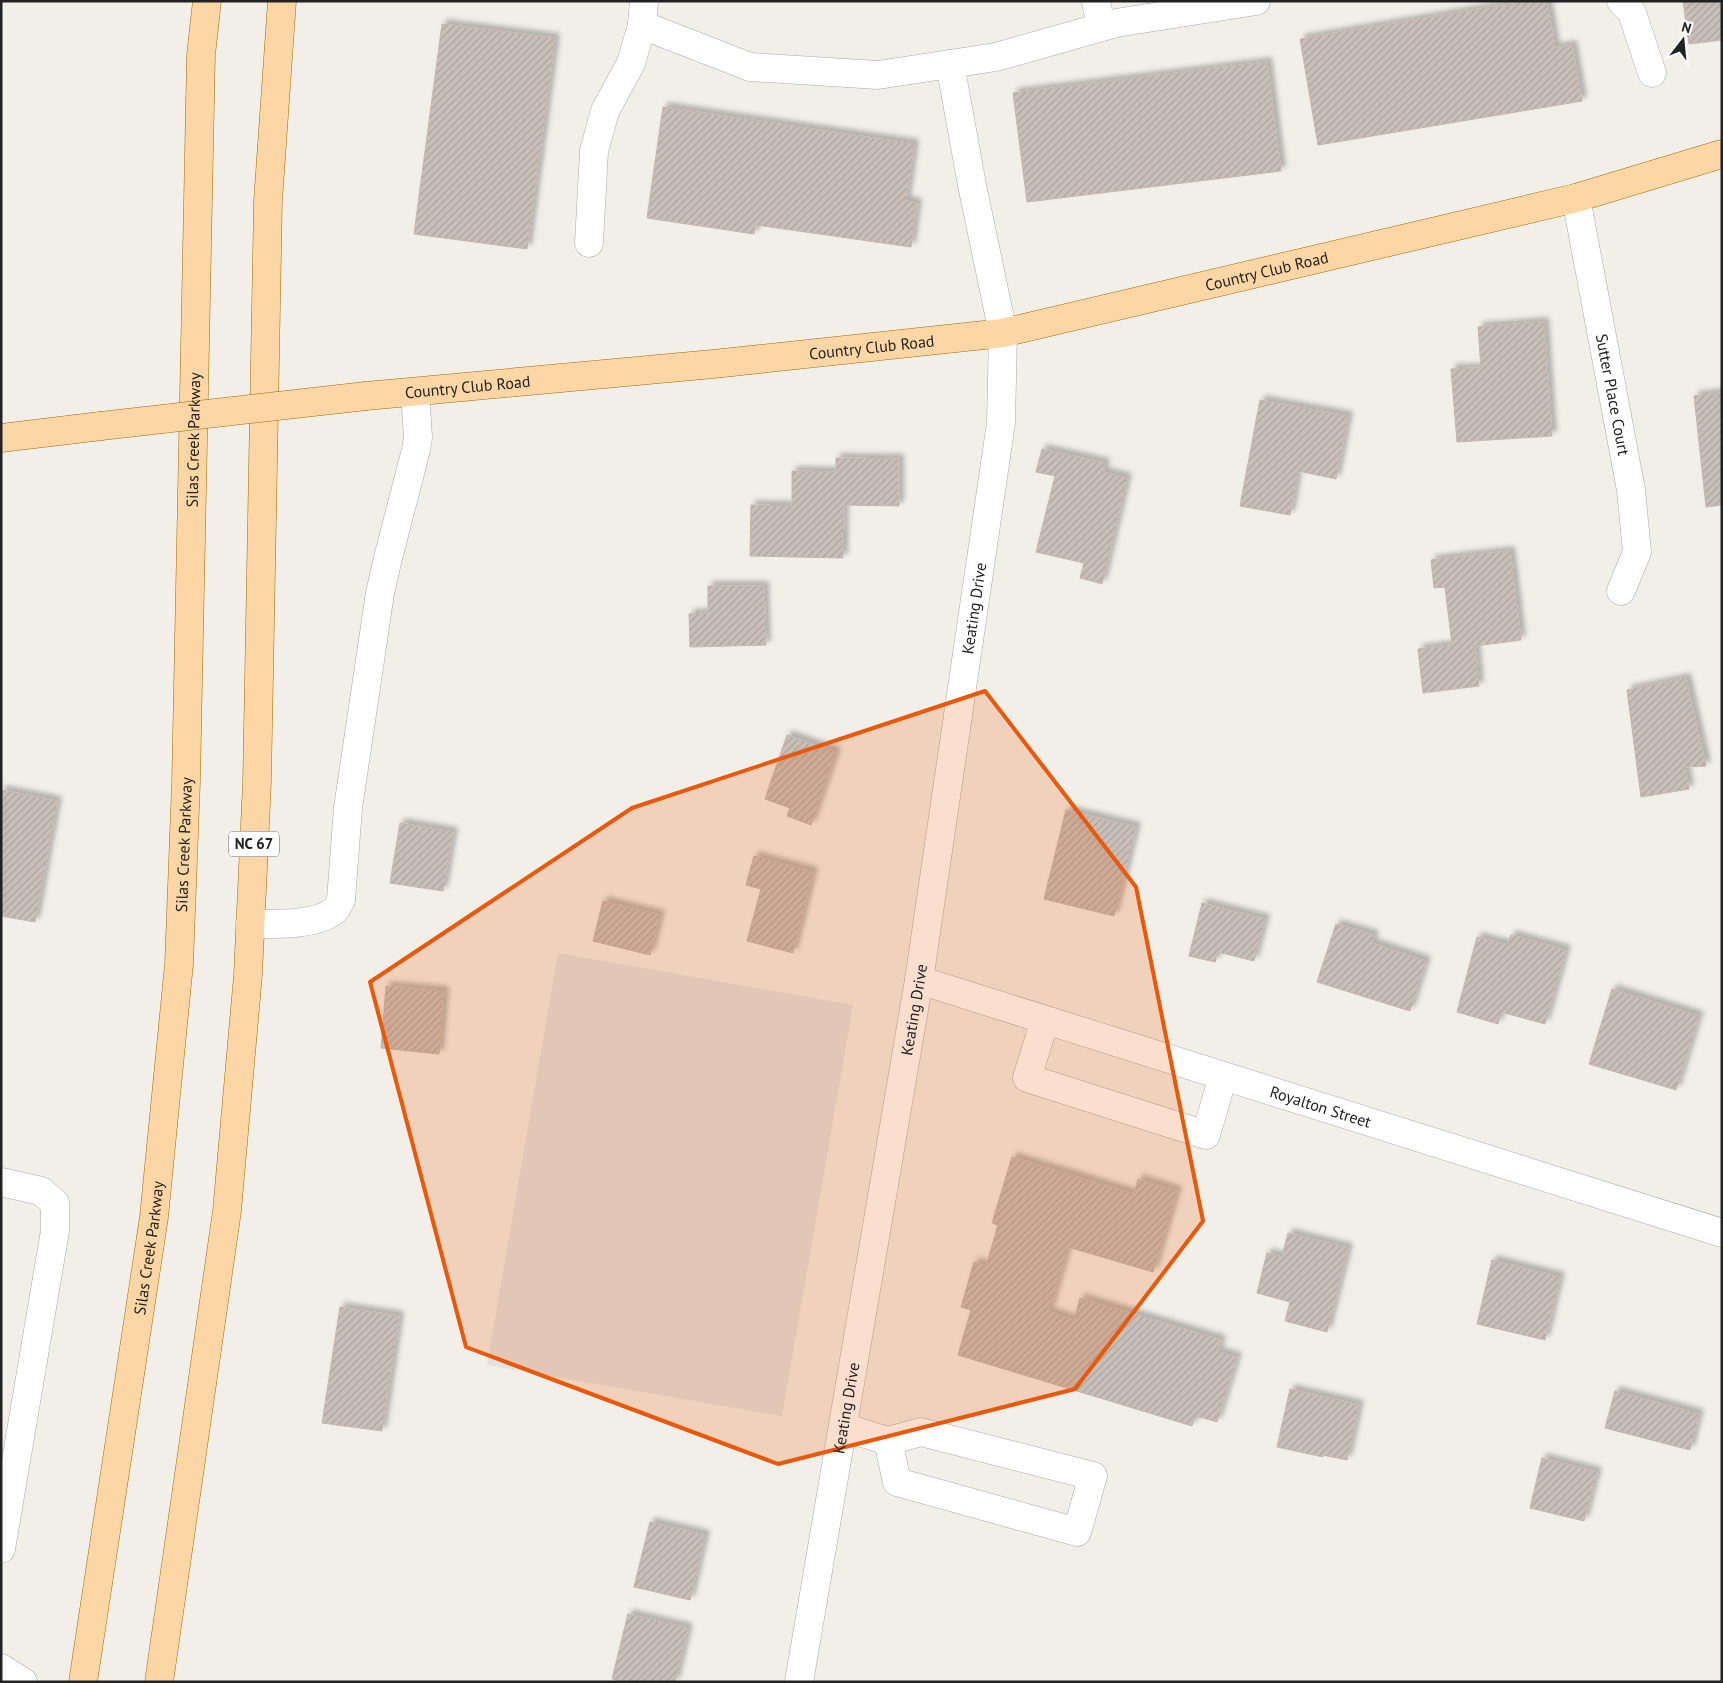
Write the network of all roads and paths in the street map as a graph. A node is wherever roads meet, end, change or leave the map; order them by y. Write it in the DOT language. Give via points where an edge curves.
graph roads {
  1 [pos="196,1"];
  2 [pos="207,1"];
  3 [pos="282,1"];
  4 [pos="1256,1"];
  5 [pos="1621,1"];
  6 [pos="643,13"];
  7 [pos="1098,14"];
  8 [pos="201,55"];
  9 [pos="950,64"];
  10 [pos="1652,73"];
  11 [pos="1722,154"];
  12 [pos="1576,198"];
  13 [pos="589,243"];
  14 [pos="1003,333"];
  15 [pos="415,392"];
  16 [pos="1,438"];
  17 [pos="1621,591"];
  18 [pos="250,924"];
  19 [pos="919,980"];
  20 [pos="1045,1020"];
  21 [pos="1223,1076"];
  22 [pos="1,1182"];
  23 [pos="1722,1233"];
  24 [pos="843,1427"];
  25 [pos="888,1441"];
  26 [pos="1,1549"];
  27 [pos="1,1668"];
  28 [pos="23,1682"];
  29 [pos="83,1682"];
  30 [pos="159,1682"];
  31 [pos="799,1682"];
  1 -- 8 [label="main road"];
  2 -- 8 [label="main road, Silas Creek Parkway"];
  3 -- 18 [label="main road, NC 67" via="268,201 257,782"];
  4 -- 7 [label="street" via="1116,23"];
  5 -- 10 [label="street" via="1632,13"];
  6 -- 9 [label="street" via="750,67 878,75"];
  6 -- 13 [label="street" via="631,63 605,111 594,151"];
  7 -- 9 [label="street" via="996,58"];
  8 -- 29 [label="main road, Silas Creek Parkway" via="186,782 179,964 154,1217"];
  9 -- 14 [label="street, Keating Drive"];
  11 -- 12 [label="main road, Country Club Road"];
  12 -- 14 [label="main road, Country Club Road"];
  12 -- 17 [label="street, Sutter Place Court" via="1631,490 1637,552"];
  14 -- 15 [label="main road, Country Club Road"];
  14 -- 19 [label="street, Keating Drive" via="1001,423"];
  15 -- 16 [label="main road, Country Club Road, bridge"];
  15 -- 18 [label="street" via="416,450 380,593 348,808 341,900 336,909 325,916 281,924"];
  18 -- 30 [label="main road, NC 67" via="226,1211"];
  19 -- 20 [label="street, Royalton Street"];
  19 -- 24 [label="street, Keating Drive"];
  20 -- 21 [label="street, Royalton Street"];
  20 -- 21 [label="street" via="1027,1078 1206,1135"];
  21 -- 23 [label="street, Royalton Street"];
  22 -- 26 [label="street" via="41,1191 55,1203 55,1231"];
  24 -- 25 [label="street"];
  24 -- 31 [label="street, Keating Drive"];
  25 -- 25 [label="street" via="897,1482 1077,1532 1093,1476 921,1432"];
  27 -- 28 [label="street"];
}
